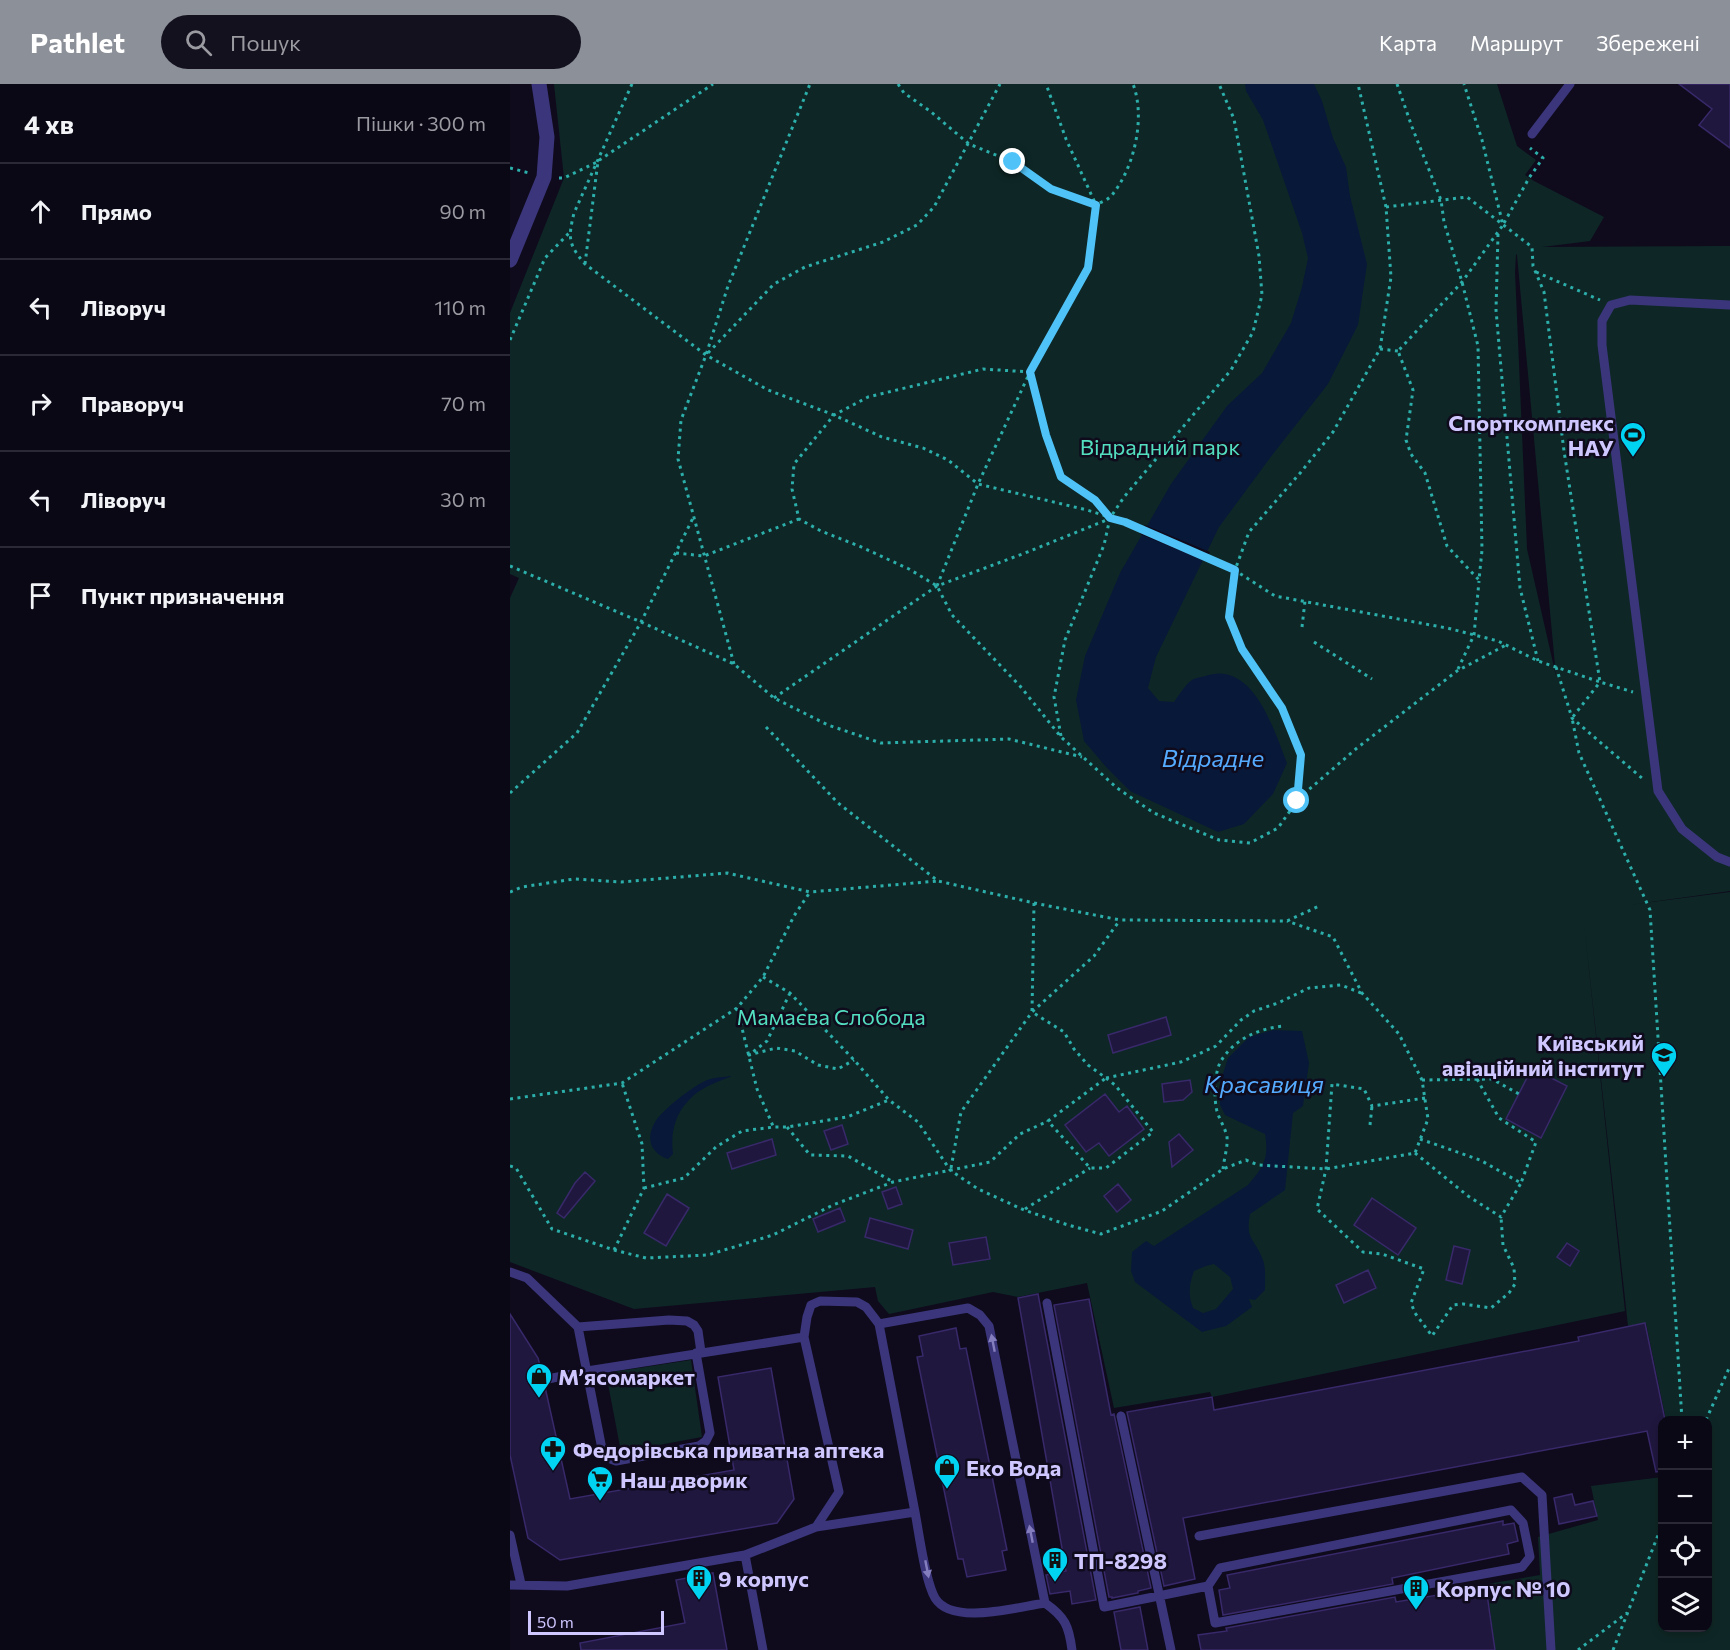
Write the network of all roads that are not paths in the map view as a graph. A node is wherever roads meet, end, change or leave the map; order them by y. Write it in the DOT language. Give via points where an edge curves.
graph roads {
  1 [pos="539,84"];
  2 [pos="1570,84"];
  3 [pos="1532,134"];
  4 [pos="510,260"];
  5 [pos="1730,305"];
  6 [pos="1730,862"];
  7 [pos="510,1272"];
  8 [pos="1047,1303"];
  9 [pos="879,1324"];
  10 [pos="578,1327"];
  11 [pos="804,1337"];
  12 [pos="699,1352"];
  13 [pos="587,1371"];
  14 [pos="543,1380"];
  15 [pos="1121,1416"];
  16 [pos="915,1512"];
  17 [pos="816,1527"];
  18 [pos="510,1535"];
  19 [pos="1199,1536"];
  20 [pos="745,1555"];
  21 [pos="521,1584"];
  22 [pos="510,1585"];
  23 [pos="1208,1586"];
  24 [pos="1159,1596"];
  25 [pos="1045,1603"];
  26 [pos="763,1650"];
  27 [pos="1072,1650"];
  28 [pos="1171,1650"];
  29 [pos="1551,1650"];
  1 -- 4 [label="street" via="547,137 544,177"];
  2 -- 3 [label="lane"];
  5 -- 6 [label="lane" via="1630,300 1611,305 1602,321 1658,791 1682,829 1717,857"];
  7 -- 10 [label="lane" via="527,1278"];
  8 -- 24 [label="lane" via="1104,1607"];
  9 -- 11 [label="lane" via="857,1302 820,1301 811,1305"];
  9 -- 16 [label="lane"];
  25 -- 9 [label="lane, one-way" via="989,1326 968,1308"];
  10 -- 12 [label="lane" via="687,1321 698,1332"];
  10 -- 13 [label="lane"];
  11 -- 12 [label="lane"];
  11 -- 17 [label="lane" via="839,1492"];
  12 -- 13 [label="lane"];
  12 -- 13 [label="lane" via="710,1433 706,1441 699,1446 616,1461 602,1449"];
  13 -- 14 [label="lane"];
  15 -- 24 [label="lane"];
  16 -- 17 [label="lane"];
  16 -- 25 [label="lane, one-way" via="930,1585 945,1608 973,1614"];
  17 -- 20 [label="lane"];
  18 -- 21 [label="lane"];
  19 -- 29 [label="lane" via="1522,1477 1542,1495"];
  20 -- 21 [label="lane" via="567,1586"];
  20 -- 26 [label="lane"];
  21 -- 22 [label="lane"];
  23 -- 23 [label="lane" via="1220,1568 1511,1510 1523,1523 1530,1557 1522,1567 1215,1623"];
  23 -- 24 [label="lane"];
  24 -- 28 [label="lane"];
  25 -- 27 [label="lane" via="1067,1625"];
}
